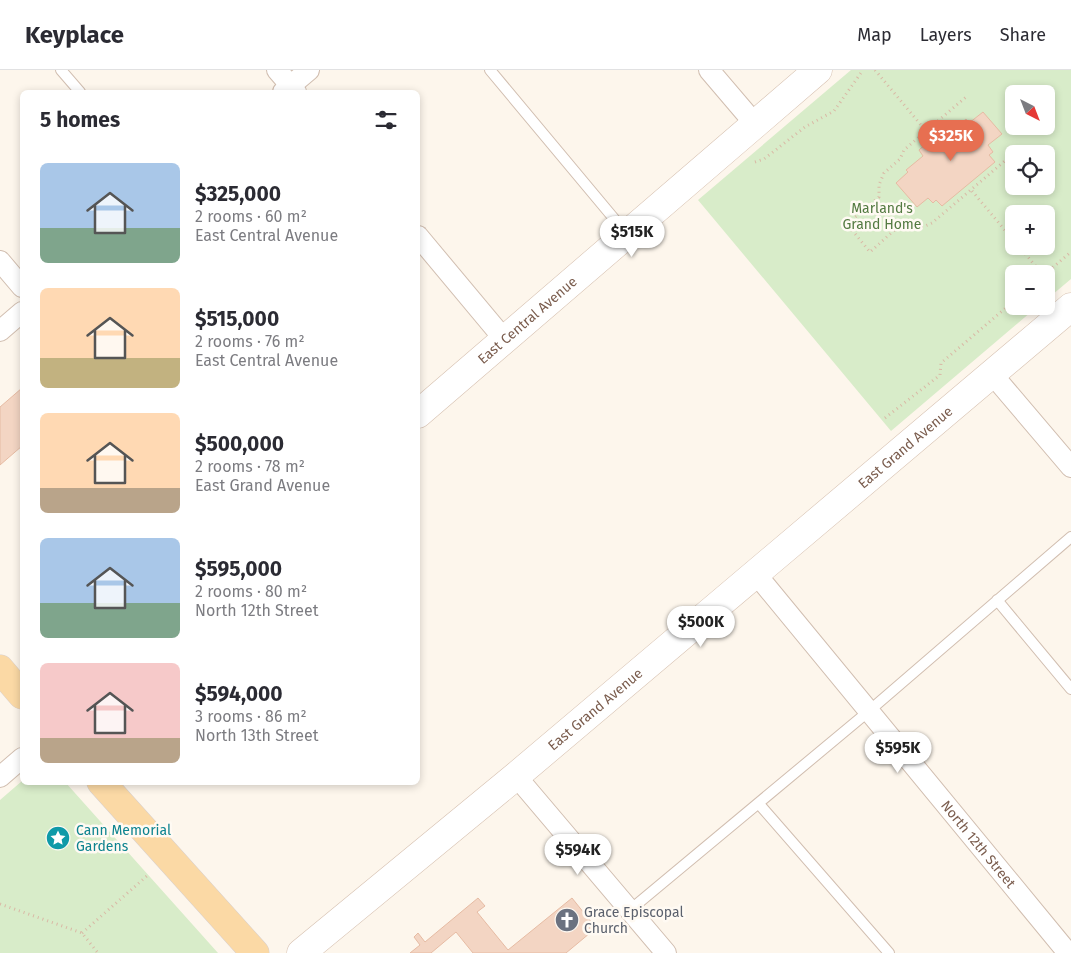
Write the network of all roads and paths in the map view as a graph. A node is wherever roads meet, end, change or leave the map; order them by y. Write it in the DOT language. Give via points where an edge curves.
graph roads {
  1 [pos="61,70"];
  2 [pos="277,70"];
  3 [pos="309,70"];
  4 [pos="490,70"];
  5 [pos="708,70"];
  6 [pos="818,70"];
  7 [pos="863,70"];
  8 [pos="875,70"];
  9 [pos="78,90"];
  10 [pos="290,90"];
  11 [pos="966,97"];
  12 [pos="755,124"];
  13 [pos="926,131"];
  14 [pos="1005,161"];
  15 [pos="754,162"];
  16 [pos="972,190"];
  17 [pos="1005,229"];
  18 [pos="627,234"];
  19 [pos="420,238"];
  20 [pos="1071,252"];
  21 [pos="1026,255"];
  22 [pos="0,261"];
  23 [pos="1035,265"];
  24 [pos="1054,265"];
  25 [pos="20,285"];
  26 [pos="1062,298"];
  27 [pos="1005,309"];
  28 [pos="20,314"];
  29 [pos="0,331"];
  30 [pos="504,339"];
  31 [pos="992,374"];
  32 [pos="420,412"];
  33 [pos="885,418"];
  34 [pos="1071,467"];
  35 [pos="1071,537"];
  36 [pos="756,574"];
  37 [pos="997,600"];
  38 [pos="0,669"];
  39 [pos="1071,689"];
  40 [pos="20,693"];
  41 [pos="869,711"];
  42 [pos="20,760"];
  43 [pos="516,776"];
  44 [pos="0,778"];
  45 [pos="104,785"];
  46 [pos="758,804"];
  47 [pos="148,875"];
  48 [pos="0,904"];
  49 [pos="630,910"];
  50 [pos="82,933"];
  51 [pos="663,952"];
  52 [pos="98,953"];
  53 [pos="255,953"];
  54 [pos="300,953"];
  55 [pos="889,953"];
  56 [pos="1068,953"];
  1 -- 9 [label="lane"];
  2 -- 10 [label="street"];
  3 -- 10 [label="street"];
  4 -- 18 [label="lane"];
  5 -- 12 [label="street"];
  6 -- 12 [label="main road, East Central Avenue"];
  7 -- 15 [label="path" via="834,110 805,127 764,159"];
  8 -- 13 [label="path"];
  11 -- 13 [label="path"];
  12 -- 18 [label="main road, East Central Avenue"];
  13 -- 16 [label="path" via="884,173 879,197 847,224 870,252 899,226 923,227 932,223"];
  14 -- 16 [label="path"];
  16 -- 17 [label="path"];
  18 -- 30 [label="main road, East Central Avenue"];
  19 -- 30 [label="street"];
  20 -- 24 [label="path"];
  21 -- 23 [label="path"];
  22 -- 25 [label="street"];
  26 -- 31 [label="main road, East Grand Avenue"];
  27 -- 33 [label="path" via="941,363 940,375"];
  28 -- 29 [label="street"];
  30 -- 32 [label="main road, East Central Avenue"];
  31 -- 34 [label="street"];
  31 -- 36 [label="main road, East Grand Avenue"];
  35 -- 37 [label="lane"];
  36 -- 41 [label="street, North 12th Street"];
  36 -- 43 [label="main road, East Grand Avenue"];
  37 -- 39 [label="lane"];
  37 -- 41 [label="lane"];
  38 -- 40 [label="main road"];
  41 -- 46 [label="lane"];
  41 -- 56 [label="street, North 12th Street"];
  42 -- 44 [label="street"];
  43 -- 49 [label="street"];
  43 -- 54 [label="main road, East Grand Avenue"];
  45 -- 53 [label="main road"];
  46 -- 49 [label="lane"];
  46 -- 55 [label="lane"];
  47 -- 50 [label="path"];
  48 -- 50 [label="path"];
  49 -- 51 [label="street"];
  50 -- 52 [label="path"];
}
